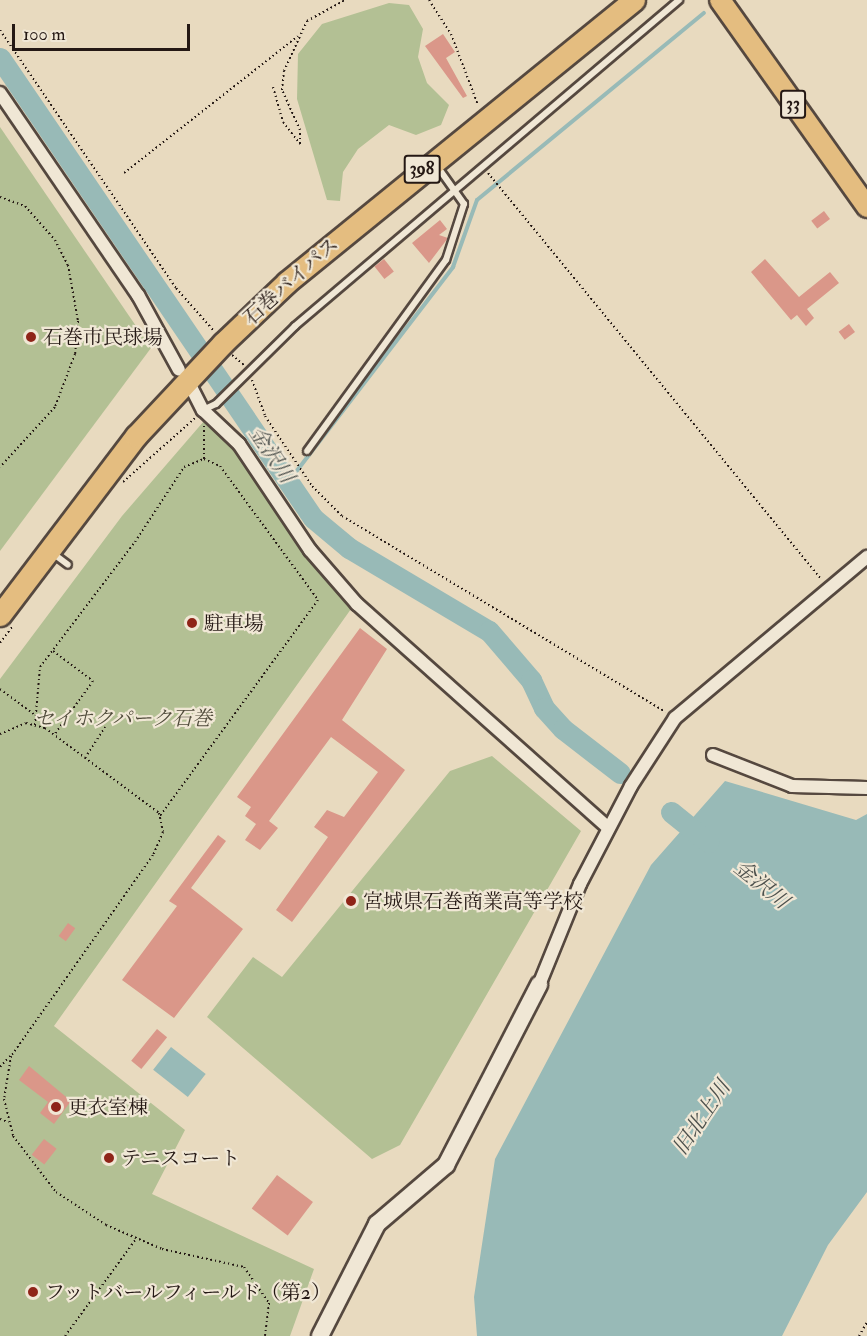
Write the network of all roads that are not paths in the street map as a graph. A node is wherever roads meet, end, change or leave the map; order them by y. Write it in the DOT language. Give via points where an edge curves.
graph roads {
  1 [pos="634,0"];
  2 [pos="679,0"];
  3 [pos="720,0"];
  4 [pos="0,93"];
  5 [pos="432,161"];
  6 [pos="456,188"];
  7 [pos="867,207"];
  8 [pos="187,375"];
  9 [pos="203,410"];
  10 [pos="307,451"];
  11 [pos="48,550"];
  12 [pos="867,557"];
  13 [pos="68,565"];
  14 [pos="0,615"];
  15 [pos="713,755"];
  16 [pos="867,788"];
  17 [pos="608,828"];
  18 [pos="539,985"];
  19 [pos="320,1336"];
  1 -- 5 [label="highway, 石巻バイパス / 398"];
  2 -- 6 [label="lane"];
  3 -- 7 [label="main road, 33"];
  4 -- 8 [label="street" via="138,295"];
  5 -- 6 [label="lane"];
  5 -- 8 [label="highway, 石巻バイパス / 398" via="219,341"];
  6 -- 9 [label="lane" via="240,377 216,404"];
  6 -- 10 [label="lane" via="464,204 446,260"];
  8 -- 9 [label="street"];
  8 -- 11 [label="highway, 石巻バイパス / 398"];
  9 -- 17 [label="street" via="239,444 310,550 357,604"];
  11 -- 13 [label="lane"];
  11 -- 14 [label="highway, 石巻バイパス / 398"];
  12 -- 17 [label="street" via="674,721"];
  15 -- 16 [label="street" via="792,786"];
  17 -- 18 [label="street"];
  18 -- 19 [label="street" via="446,1165 377,1224"];
}
